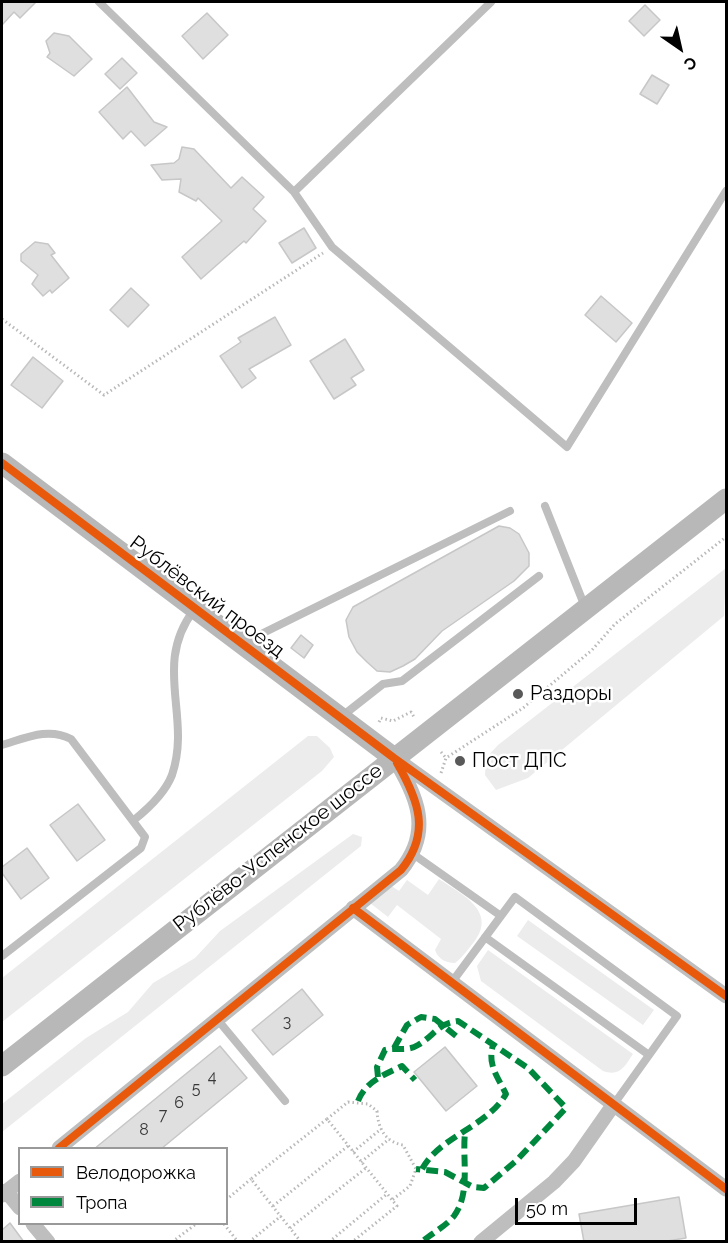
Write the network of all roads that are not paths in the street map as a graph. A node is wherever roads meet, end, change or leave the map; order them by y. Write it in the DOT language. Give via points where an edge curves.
graph roads {
  1 [pos="99,2"];
  2 [pos="491,2"];
  3 [pos="726,191"];
  4 [pos="294,192"];
  5 [pos="4,469"];
  6 [pos="726,499"];
  7 [pos="545,506"];
  8 [pos="510,511"];
  9 [pos="539,576"];
  10 [pos="195,608"];
  11 [pos="585,609"];
  12 [pos="241,644"];
  13 [pos="340,717"];
  14 [pos="2,745"];
  15 [pos="393,758"];
  16 [pos="134,820"];
  17 [pos="413,854"];
  18 [pos="353,908"];
  19 [pos="501,916"];
  20 [pos="485,937"];
  21 [pos="2,956"];
  22 [pos="452,982"];
  23 [pos="726,996"];
  24 [pos="217,1019"];
  25 [pos="649,1055"];
  26 [pos="2,1066"];
  27 [pos="285,1101"];
  28 [pos="614,1104"];
  29 [pos="61,1147"];
  30 [pos="18,1182"];
  31 [pos="726,1189"];
  32 [pos="4,1193"];
  33 [pos="18,1206"];
  34 [pos="34,1225"];
  35 [pos="48,1242"];
  36 [pos="481,1242"];
  1 -- 4 [label="lane"];
  2 -- 4 [label="lane"];
  3 -- 4 [label="lane" via="567,447 332,247"];
  5 -- 10 [label="main road, Рублёвский проезд"];
  6 -- 11 [label="main road, Рублёво-Успенское шоссе"];
  7 -- 11 [label="lane"];
  8 -- 12 [label="lane"];
  9 -- 13 [label="lane" via="402,681 383,684"];
  10 -- 12 [label="main road, Рублёвский проезд"];
  10 -- 16 [label="lane" via="177,636 172,676 178,729 172,775 156,800"];
  11 -- 15 [label="main road, Рублёво-Успенское шоссе"];
  12 -- 13 [label="main road, Рублёвский проезд"];
  13 -- 15 [label="main road, Рублёвский проезд"];
  14 -- 16 [label="lane" via="42,733 60,733 71,739"];
  15 -- 17 [label="street" via="418,807 420,834"];
  15 -- 23 [label="street"];
  15 -- 26 [label="main road, Рублёво-Успенское шоссе"];
  16 -- 21 [label="lane" via="145,837 141,848"];
  17 -- 18 [label="street" via="401,870"];
  17 -- 19 [label="lane"];
  18 -- 22 [label="street"];
  18 -- 24 [label="street"];
  19 -- 20 [label="lane"];
  19 -- 25 [label="lane" via="515,897 677,1016"];
  20 -- 22 [label="lane"];
  20 -- 25 [label="lane"];
  22 -- 28 [label="street"];
  24 -- 27 [label="lane"];
  24 -- 29 [label="street"];
  25 -- 28 [label="lane"];
  28 -- 31 [label="street"];
  28 -- 36 [label="street" via="574,1161 554,1182"];
  30 -- 32 [label="street"];
  32 -- 33 [label="street"];
  34 -- 35 [label="street"];
}
